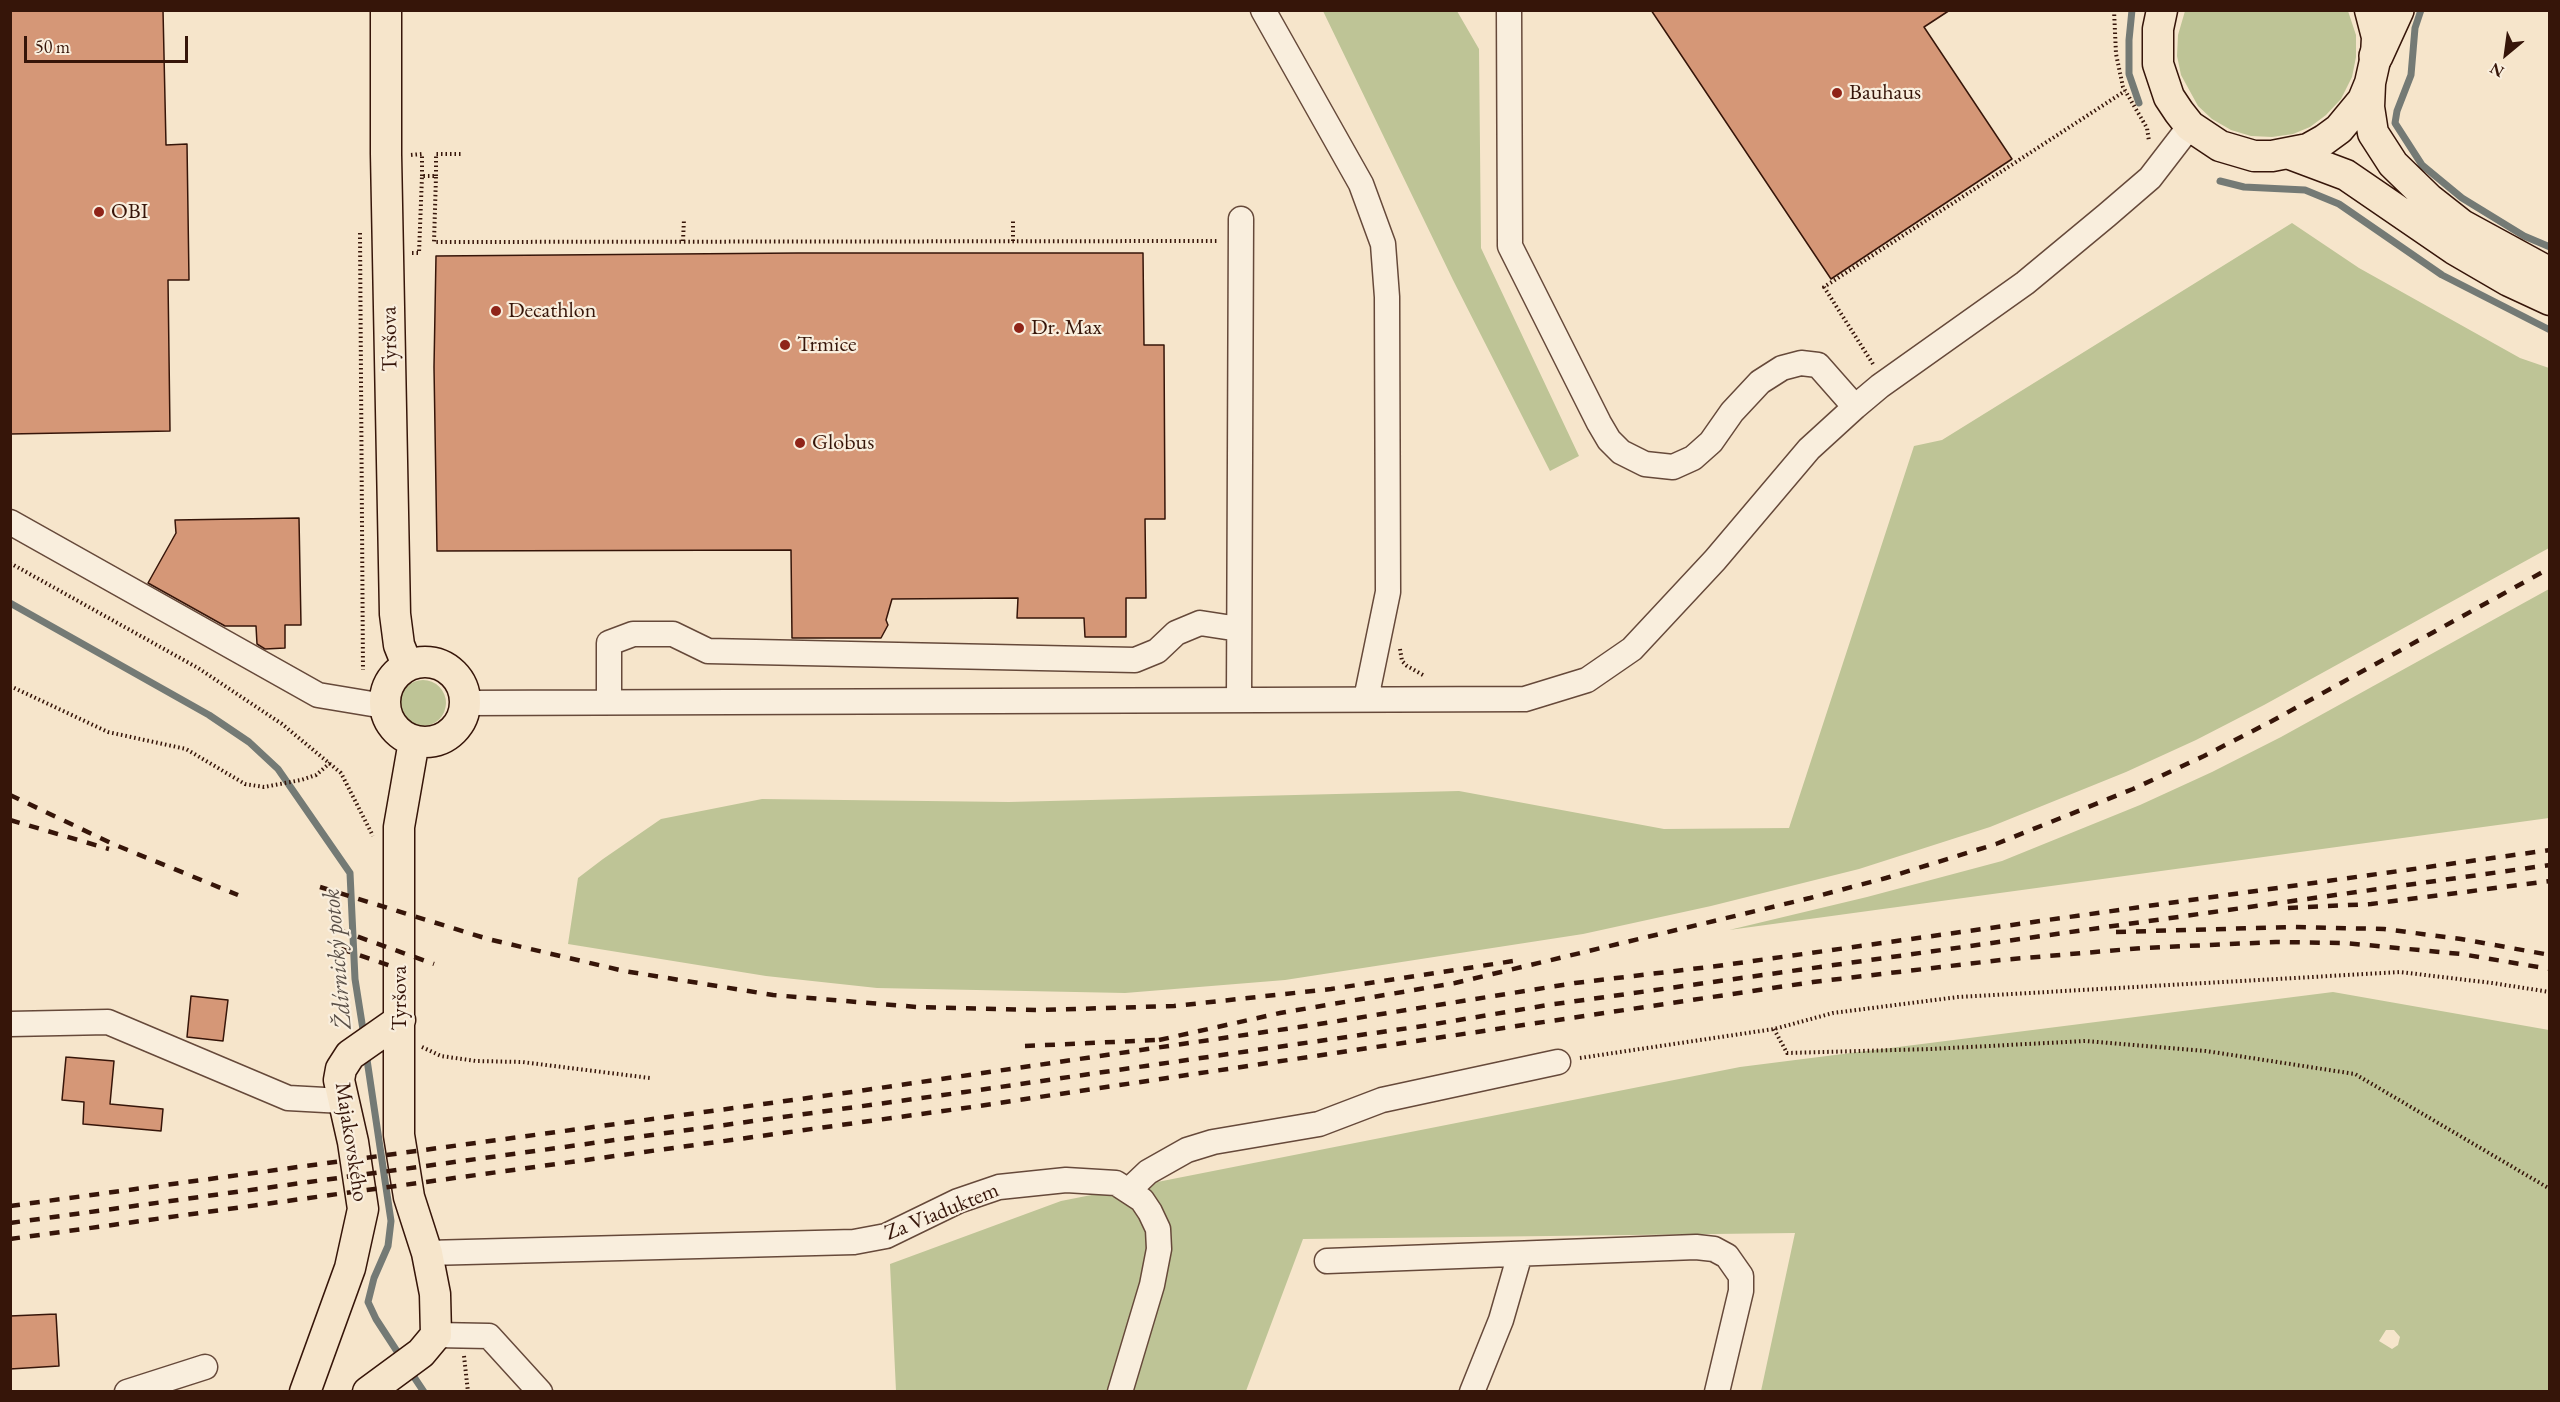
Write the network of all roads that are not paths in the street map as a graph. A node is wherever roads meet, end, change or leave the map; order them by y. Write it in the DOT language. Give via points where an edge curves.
graph roads {
  1 [pos="386,10"];
  2 [pos="1263,10"];
  3 [pos="1509,10"];
  4 [pos="2370,10"];
  5 [pos="2397,10"];
  6 [pos="2158,17"];
  7 [pos="2373,70"];
  8 [pos="2190,126"];
  9 [pos="2290,154"];
  10 [pos="1241,230"];
  11 [pos="2550,273"];
  12 [pos="2550,300"];
  13 [pos="1855,407"];
  14 [pos="10,522"];
  15 [pos="1239,629"];
  16 [pos="407,665"];
  17 [pos="1239,698"];
  18 [pos="1366,699"];
  19 [pos="609,701"];
  20 [pos="466,703"];
  21 [pos="384,706"];
  22 [pos="414,741"];
  23 [pos="10,1024"];
  24 [pos="381,1038"];
  25 [pos="1558,1062"];
  26 [pos="343,1101"];
  27 [pos="1129,1190"];
  28 [pos="427,1253"];
  29 [pos="1520,1254"];
  30 [pos="1327,1261"];
  31 [pos="440,1345"];
  32 [pos="205,1367"];
  33 [pos="379,1384"];
  34 [pos="127,1392"];
  35 [pos="305,1392"];
  36 [pos="540,1392"];
  37 [pos="1120,1392"];
  38 [pos="1472,1392"];
  39 [pos="1717,1392"];
  1 -- 16 [label="main road, Tyršova" via="396,614 399,645"];
  2 -- 18 [label="street" via="1361,184 1383,244 1387,297 1388,592"];
  3 -- 13 [label="street" via="1510,246 1610,440 1621,452 1645,464 1673,467 1693,458 1711,442 1760,382 1782,368 1800,363 1818,365"];
  4 -- 7 [label="main road" via="2376,38"];
  5 -- 7 [label="highway"];
  6 -- 8 [label="main road" via="2162,81"];
  7 -- 9 [label="main road" via="2363,100 2339,129"];
  7 -- 11 [label="main road" via="2369,107 2373,133 2393,164 2462,225"];
  8 -- 9 [label="main road" via="2236,152 2254,156"];
  8 -- 13 [label="street" via="2150,178 2107,215 2025,283"];
  9 -- 12 [label="main road" via="2346,175 2454,249"];
  10 -- 15 [label="street"];
  13 -- 18 [label="street" via="1809,449 1632,649 1587,680 1525,699"];
  14 -- 21 [label="street" via="318,695"];
  15 -- 17 [label="street"];
  15 -- 19 [label="street" via="1200,623 1176,633 1157,651 1135,660 708,651 673,634 633,634 609,643"];
  16 -- 20 [label="main road" via="434,662 447,668 457,677"];
  16 -- 21 [label="main road" via="390,682"];
  17 -- 18 [label="street"];
  17 -- 19 [label="street"];
  19 -- 20 [label="street"];
  20 -- 22 [label="main road" via="457,726 448,735 436,741"];
  21 -- 22 [label="main road" via="394,728"];
  22 -- 24 [label="main road, Tyršova" via="399,827"];
  23 -- 26 [label="street" via="108,1022 288,1098"];
  24 -- 26 [label="main road, Majakovského" via="341,1069"];
  24 -- 28 [label="main road, Tyršova" via="409,1197"];
  25 -- 27 [label="street" via="1382,1100 1319,1124 1213,1142 1187,1150 1148,1172"];
  26 -- 35 [label="main road, Majakovského" via="363,1209 350,1268"];
  27 -- 28 [label="street, Za Viaduktem" via="1116,1183 1066,1180 999,1186 886,1236 854,1242"];
  27 -- 37 [label="street" via="1150,1212 1158,1229 1159,1249"];
  28 -- 31 [label="main road"];
  29 -- 30 [label="street"];
  29 -- 38 [label="street" via="1502,1320"];
  29 -- 39 [label="street" via="1696,1247 1727,1256 1741,1276 1741,1291"];
  31 -- 33 [label="main road"];
  31 -- 36 [label="street" via="489,1336"];
  32 -- 34 [label="street"];
}
